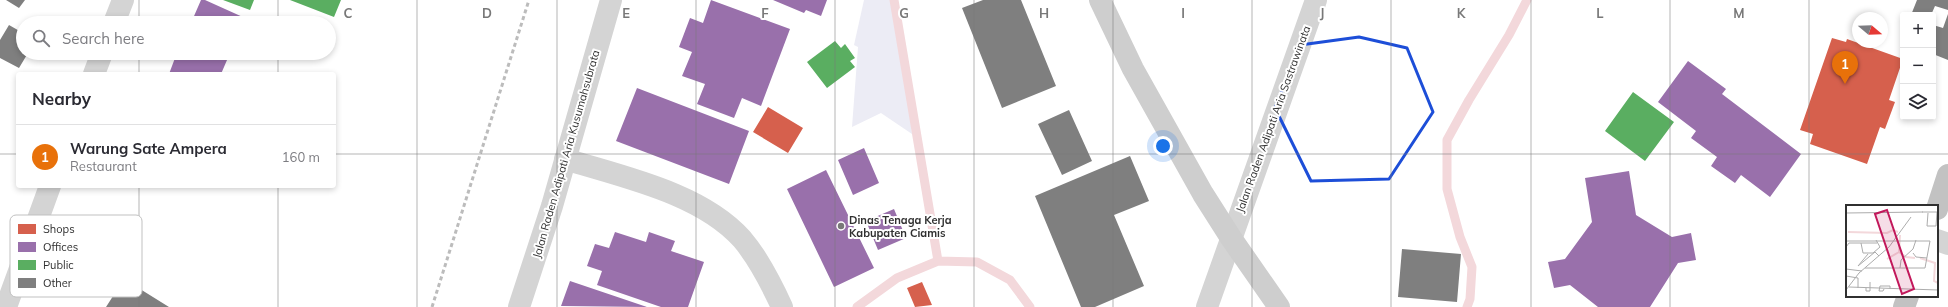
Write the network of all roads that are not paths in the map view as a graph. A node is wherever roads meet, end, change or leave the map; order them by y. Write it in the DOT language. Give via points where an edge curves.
graph roads {
  1 [pos="122,0"];
  2 [pos="611,0"];
  3 [pos="1100,0"];
  4 [pos="1316,0"];
  5 [pos="116,16"];
  6 [pos="99,60"];
  7 [pos="95,72"];
  8 [pos="565,159"];
  9 [pos="1948,175"];
  10 [pos="49,188"];
  11 [pos="1938,206"];
  12 [pos="39,215"];
  13 [pos="1231,238"];
  14 [pos="1938,240"];
  15 [pos="1948,244"];
  16 [pos="10,296"];
  17 [pos="1908,297"];
  18 [pos="6,307"];
  19 [pos="519,307"];
  20 [pos="782,307"];
  21 [pos="1207,307"];
  22 [pos="1280,307"];
  23 [pos="1904,307"];
  1 -- 5 [label="street"];
  2 -- 8 [label="street, Jalan Raden Adipati Aria Kusumahsubrata"];
  3 -- 13 [label="main road" via="1133,69 1203,194"];
  4 -- 13 [label="street, Jalan Raden Adipati Aria Sastrawinata"];
  6 -- 7 [label="street"];
  8 -- 19 [label="street, Jalan Raden Adipati Aria Kusumahsubrata"];
  8 -- 20 [label="street" via="670,192 713,213 741,238 757,258"];
  9 -- 11 [label="highway"];
  10 -- 12 [label="street"];
  13 -- 21 [label="street"];
  13 -- 22 [label="main road"];
  14 -- 15 [label="street"];
  16 -- 18 [label="street"];
  17 -- 23 [label="highway"];
}
